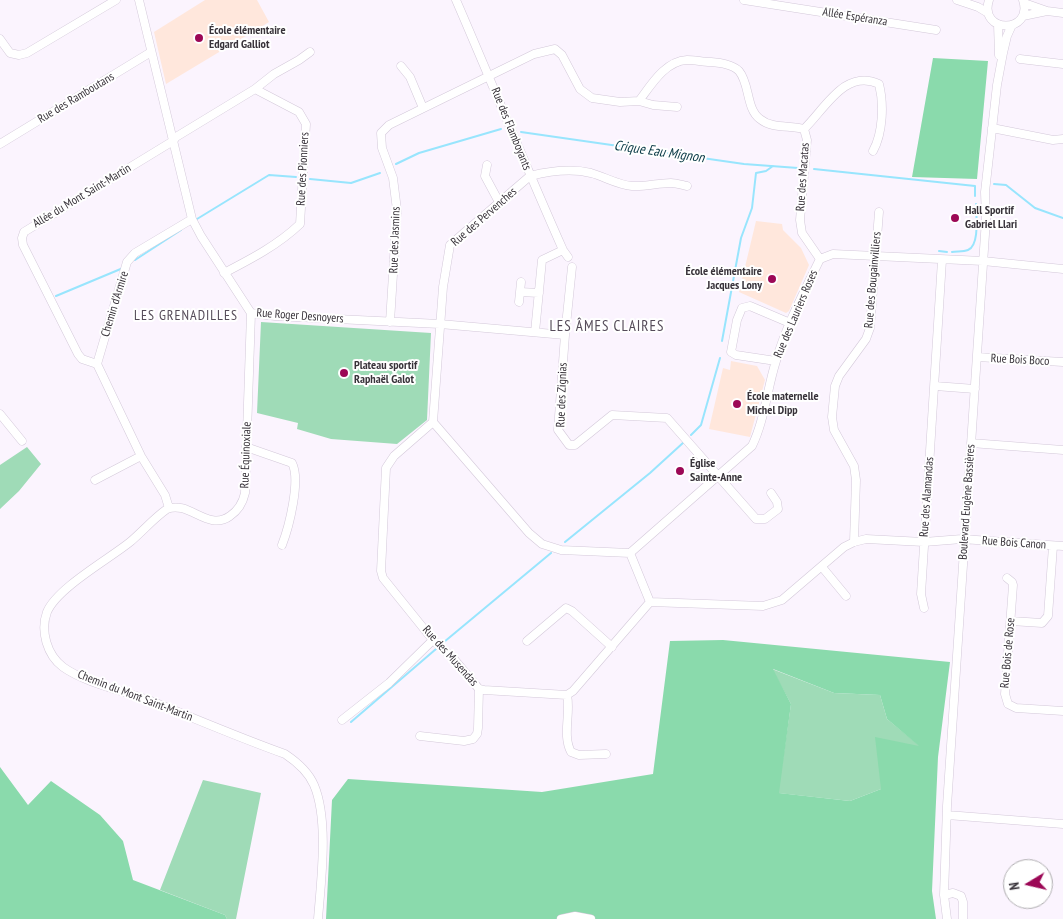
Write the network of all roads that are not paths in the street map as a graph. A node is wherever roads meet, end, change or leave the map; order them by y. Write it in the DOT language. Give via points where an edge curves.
graph roads {
  1 [pos="113,0"];
  2 [pos="139,0"];
  3 [pos="456,0"];
  4 [pos="744,0"];
  5 [pos="957,0"];
  6 [pos="989,0"];
  7 [pos="1023,1"];
  8 [pos="1047,11"];
  9 [pos="988,12"];
  10 [pos="1063,13"];
  11 [pos="1022,16"];
  12 [pos="998,24"];
  13 [pos="1012,25"];
  14 [pos="936,30"];
  15 [pos="0,39"];
  16 [pos="151,52"];
  17 [pos="310,52"];
  18 [pos="1020,59"];
  19 [pos="1063,64"];
  20 [pos="400,66"];
  21 [pos="490,76"];
  22 [pos="997,85"];
  23 [pos="255,89"];
  24 [pos="639,100"];
  25 [pos="677,107"];
  26 [pos="423,108"];
  27 [pos="992,128"];
  28 [pos="804,129"];
  29 [pos="1063,139"];
  30 [pos="1053,140"];
  31 [pos="173,141"];
  32 [pos="0,144"];
  33 [pos="1063,146"];
  34 [pos="873,151"];
  35 [pos="487,165"];
  36 [pos="530,176"];
  37 [pos="686,186"];
  38 [pos="499,202"];
  39 [pos="879,212"];
  40 [pos="192,219"];
  41 [pos="562,250"];
  42 [pos="876,256"];
  43 [pos="568,257"];
  44 [pos="820,259"];
  45 [pos="942,260"];
  46 [pos="983,261"];
  47 [pos="572,267"];
  48 [pos="1063,269"];
  49 [pos="224,273"];
  50 [pos="521,282"];
  51 [pos="520,292"];
  52 [pos="539,293"];
  53 [pos="519,302"];
  54 [pos="251,313"];
  55 [pos="390,322"];
  56 [pos="790,323"];
  57 [pos="440,324"];
  58 [pos="536,332"];
  59 [pos="565,335"];
  60 [pos="977,356"];
  61 [pos="776,361"];
  62 [pos="1063,362"];
  63 [pos="97,364"];
  64 [pos="934,386"];
  65 [pos="975,389"];
  66 [pos="0,414"];
  67 [pos="433,422"];
  68 [pos="22,441"];
  69 [pos="971,443"];
  70 [pos="246,447"];
  71 [pos="1063,450"];
  72 [pos="141,456"];
  73 [pos="719,476"];
  74 [pos="95,480"];
  75 [pos="771,493"];
  76 [pos="169,508"];
  77 [pos="965,540"];
  78 [pos="854,542"];
  79 [pos="924,542"];
  80 [pos="282,545"];
  81 [pos="1053,546"];
  82 [pos="1063,546"];
  83 [pos="630,554"];
  84 [pos="822,567"];
  85 [pos="1007,578"];
  86 [pos="846,596"];
  87 [pos="650,602"];
  88 [pos="924,608"];
  89 [pos="1011,621"];
  90 [pos="433,640"];
  91 [pos="527,641"];
  92 [pos="612,647"];
  93 [pos="479,688"];
  94 [pos="567,695"];
  95 [pos="1063,711"];
  96 [pos="342,720"];
  97 [pos="420,736"];
  98 [pos="606,754"];
  99 [pos="947,815"];
  100 [pos="1063,824"];
  101 [pos="944,895"];
  102 [pos="318,919"];
  103 [pos="561,919"];
  104 [pos="591,919"];
  105 [pos="948,919"];
  106 [pos="963,919"];
  1 -- 15 [label="street" via="27,53 10,54"];
  2 -- 16 [label="street, Rue Roger Desnoyers"];
  3 -- 21 [label="street, Rue des Flamboyants"];
  4 -- 14 [label="street, Allée Espéranza"];
  5 -- 9 [label="street"];
  6 -- 9 [label="street"];
  7 -- 8 [label="street"];
  7 -- 11 [label="street"];
  8 -- 10 [label="street"];
  8 -- 11 [label="street"];
  9 -- 12 [label="street"];
  11 -- 13 [label="street"];
  12 -- 13 [label="street"];
  12 -- 22 [label="street, Boulevard Eugène Bassières"];
  13 -- 22 [label="street, Boulevard Eugène Bassières"];
  16 -- 31 [label="street, Rue Roger Desnoyers"];
  16 -- 32 [label="street, Rue des Ramboutans"];
  17 -- 23 [label="street"];
  18 -- 19 [label="street"];
  20 -- 26 [label="street" via="410,77"];
  21 -- 24 [label="street" via="534,54 555,49 562,55 580,88 592,98 620,102"];
  21 -- 26 [label="street, Rue des Jasmins"];
  21 -- 36 [label="street, Rue des Flamboyants"];
  22 -- 27 [label="street, Boulevard Eugène Bassières"];
  23 -- 31 [label="street"];
  23 -- 49 [label="street, Rue des Pionniers" via="299,112 306,124 300,224 288,236"];
  24 -- 25 [label="street"];
  24 -- 28 [label="street, Rue des Macatas" via="672,65 686,60 730,65 744,80 759,119"];
  26 -- 55 [label="street, Rue des Jasmins" via="389,125 381,133 382,148 393,178 397,210"];
  27 -- 30 [label="street"];
  27 -- 46 [label="street, Boulevard Eugène Bassières" via="984,192"];
  28 -- 34 [label="street" via="847,84 872,81 879,84 882,97 879,140"];
  28 -- 44 [label="street, Rue des Macatas" via="807,140 800,220 802,233"];
  29 -- 30 [label="street"];
  30 -- 33 [label="street"];
  31 -- 40 [label="street, Rue Roger Desnoyers"];
  31 -- 63 [label="street, Allée du Mont Saint-Martin" via="22,235 23,245 78,354 82,359"];
  35 -- 38 [label="street" via="485,176"];
  36 -- 37 [label="street, Rue des Pervenches" via="569,170 625,185 672,183"];
  36 -- 38 [label="street, Rue des Pervenches"];
  36 -- 41 [label="street, Rue des Flamboyants"];
  38 -- 57 [label="street, Rue des Pervenches" via="450,245"];
  39 -- 42 [label="street, Rue des Bougainvilliers"];
  40 -- 49 [label="street, Rue Roger Desnoyers"];
  40 -- 63 [label="street, Chemin d'Armire" via="127,262"];
  41 -- 43 [label="street, Rue des Flamboyants"];
  41 -- 52 [label="street" via="542,260"];
  42 -- 44 [label="street, Rue des Lauriers Roses" via="833,254"];
  42 -- 45 [label="street, Rue des Lauriers Roses"];
  42 -- 78 [label="street, Rue des Bougainvilliers" via="870,328 866,339 839,376 832,417 834,430 854,466"];
  44 -- 56 [label="street, Rue des Lauriers Roses"];
  45 -- 46 [label="street, Rue des Lauriers Roses"];
  45 -- 64 [label="street, Rue des Alamandas"];
  46 -- 48 [label="street, Rue des Lauriers Roses"];
  46 -- 60 [label="street, Boulevard Eugène Bassières"];
  47 -- 59 [label="street"];
  49 -- 54 [label="street, Rue Roger Desnoyers"];
  50 -- 51 [label="street"];
  51 -- 52 [label="street"];
  51 -- 53 [label="street"];
  52 -- 58 [label="street"];
  54 -- 55 [label="street, Rue Roger Desnoyers"];
  54 -- 70 [label="street, Rue Équinoxiale"];
  55 -- 57 [label="street, Rue Roger Desnoyers"];
  56 -- 61 [label="street, Rue des Lauriers Roses"];
  56 -- 61 [label="street" via="750,306 742,308 737,320 731,352"];
  57 -- 58 [label="street, Rue Roger Desnoyers"];
  57 -- 67 [label="street, Rue des Pervenches"];
  58 -- 59 [label="street, Rue Roger Desnoyers"];
  59 -- 73 [label="street, Rue des Zignias" via="558,430 569,445 575,445 612,415 664,418 670,420"];
  60 -- 62 [label="street, Rue Bois Boco"];
  60 -- 65 [label="street, Boulevard Eugène Bassières"];
  61 -- 73 [label="street, Rue des Lauriers Roses" via="758,434 752,446"];
  63 -- 72 [label="street"];
  64 -- 65 [label="street"];
  64 -- 79 [label="street, Rue des Alamandas"];
  65 -- 69 [label="street, Boulevard Eugène Bassières"];
  66 -- 68 [label="street"];
  67 -- 83 [label="street" via="542,544 561,550"];
  67 -- 90 [label="street, Rue des Musendas" via="394,456 386,468 381,571 383,578"];
  69 -- 71 [label="street"];
  69 -- 77 [label="street, Boulevard Eugène Bassières"];
  70 -- 76 [label="street, Rue Équinoxiale" via="243,500 229,517 210,520 180,508"];
  70 -- 80 [label="street" via="292,463 295,468 290,524"];
  72 -- 74 [label="street"];
  72 -- 76 [label="street"];
  73 -- 75 [label="street" via="756,519 765,519 778,509"];
  73 -- 83 [label="street, Rue des Lauriers Roses"];
  76 -- 102 [label="street, Chemin du Mont Saint-Martin" via="130,543 56,599 45,622 46,641 52,656 79,676 285,754 300,765 313,783 322,826"];
  77 -- 79 [label="street"];
  77 -- 81 [label="street, Rue Bois Canon"];
  77 -- 99 [label="street, Boulevard Eugène Bassières"];
  78 -- 79 [label="street" via="866,539"];
  78 -- 84 [label="street"];
  79 -- 88 [label="street, Rue des Alamandas" via="921,594"];
  81 -- 82 [label="street, Rue Bois Canon"];
  81 -- 89 [label="street" via="1048,616 1042,623"];
  83 -- 87 [label="street"];
  84 -- 86 [label="street"];
  84 -- 87 [label="street" via="782,600 763,606"];
  85 -- 89 [label="street, Rue Bois de Rose" via="1013,585"];
  87 -- 92 [label="street"];
  89 -- 95 [label="street, Rue Bois de Rose" via="1005,694 1008,704 1016,708"];
  90 -- 93 [label="street, Rue des Musendas"];
  90 -- 96 [label="street" via="389,683"];
  91 -- 92 [label="street" via="566,608"];
  92 -- 94 [label="street"];
  93 -- 94 [label="street, Rue des Musendas"];
  93 -- 97 [label="street" via="478,728 473,739 464,741"];
  94 -- 98 [label="street" via="570,752"];
  99 -- 100 [label="street"];
  99 -- 101 [label="street, Boulevard Eugène Bassières"];
  101 -- 105 [label="street, Boulevard Eugène Bassières"];
  101 -- 106 [label="street" via="953,893 961,896"];
  103 -- 104 [label="street" via="576,916"];
}
